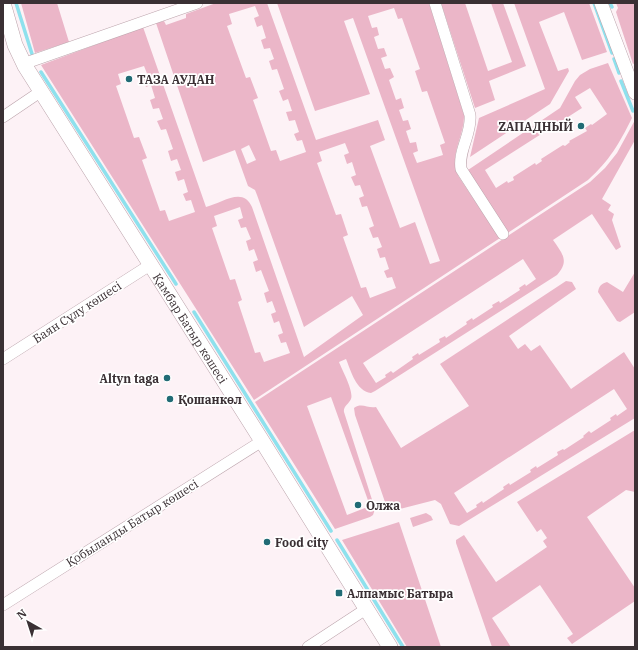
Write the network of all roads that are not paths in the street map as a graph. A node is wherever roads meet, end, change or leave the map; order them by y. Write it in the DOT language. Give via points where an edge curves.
graph roads {
  1 [pos="3,3"];
  2 [pos="197,3"];
  3 [pos="435,3"];
  4 [pos="601,3"];
  5 [pos="23,64"];
  6 [pos="40,92"];
  7 [pos="635,93"];
  8 [pos="3,117"];
  9 [pos="503,234"];
  10 [pos="150,265"];
  11 [pos="3,359"];
  12 [pos="262,441"];
  13 [pos="3,605"];
  14 [pos="366,609"];
  15 [pos="308,647"];
  16 [pos="390,647"];
  1 -- 5 [label="main road, Қамбар Батыр көшесі"];
  2 -- 5 [label="street"];
  3 -- 9 [label="street" via="470,115 460,162 461,169"];
  4 -- 7 [label="street"];
  5 -- 6 [label="main road, Қамбар Батыр көшесі"];
  6 -- 8 [label="street"];
  6 -- 10 [label="main road, Қамбар Батыр көшесі"];
  10 -- 11 [label="street, Баян Сұлу көшесі"];
  10 -- 12 [label="main road, Қамбар Батыр көшесі"];
  12 -- 13 [label="street, Қобыланды Батыр көшесі"];
  12 -- 14 [label="main road, Қамбар Батыр көшесі"];
  14 -- 15 [label="street"];
  14 -- 16 [label="main road, Қамбар Батыр көшесі"];
}
